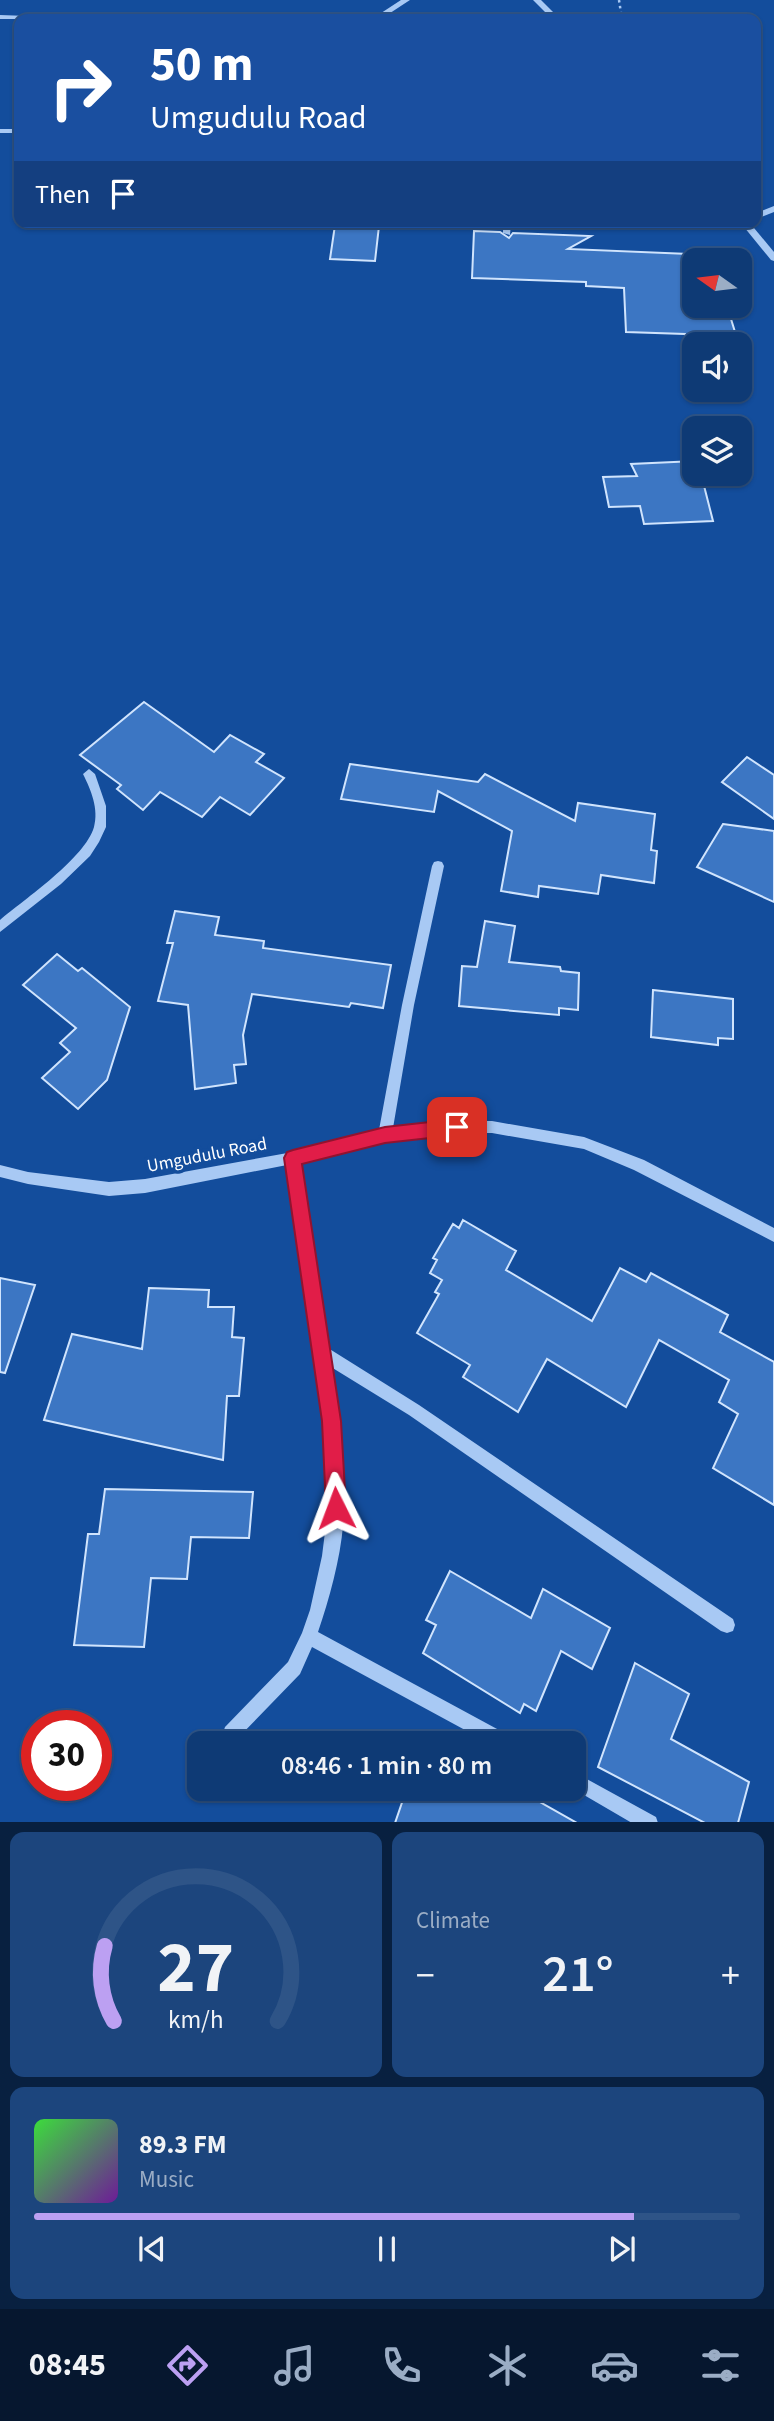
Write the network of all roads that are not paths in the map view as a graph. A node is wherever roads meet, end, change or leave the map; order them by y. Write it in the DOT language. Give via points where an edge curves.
graph roads {
  1 [pos="406,0"];
  2 [pos="537,0"];
  3 [pos="384,14"];
  4 [pos="550,14"];
  5 [pos="507,228"];
  6 [pos="749,228"];
  7 [pos="507,233"];
  8 [pos="774,258"];
  9 [pos="89,775"];
  10 [pos="438,866"];
  11 [pos="0,927"];
  12 [pos="385,1135"];
  13 [pos="293,1158"];
  14 [pos="0,1171"];
  15 [pos="774,1236"];
  16 [pos="320,1352"];
  17 [pos="727,1625"];
  18 [pos="309,1636"];
  19 [pos="233,1731"];
  20 [pos="484,1731"];
  21 [pos="586,1787"];
  22 [pos="650,1822"];
  1 -- 3 [label="street"];
  2 -- 4 [label="street"];
  5 -- 7 [label="street"];
  6 -- 8 [label="street"];
  9 -- 11 [label="street" via="102,809 100,829 89,850"];
  10 -- 12 [label="street"];
  12 -- 13 [label="street, Umgudulu Road"];
  12 -- 15 [label="street, Umgudulu Road" via="492,1127 584,1143 650,1170"];
  13 -- 14 [label="street, Umgudulu Road" via="109,1189"];
  13 -- 16 [label="street"];
  16 -- 17 [label="street" via="414,1410"];
  16 -- 18 [label="street" via="331,1421 336,1508 330,1556"];
  18 -- 19 [label="street" via="294,1668"];
  18 -- 20 [label="street"];
  21 -- 22 [label="street"];
}
